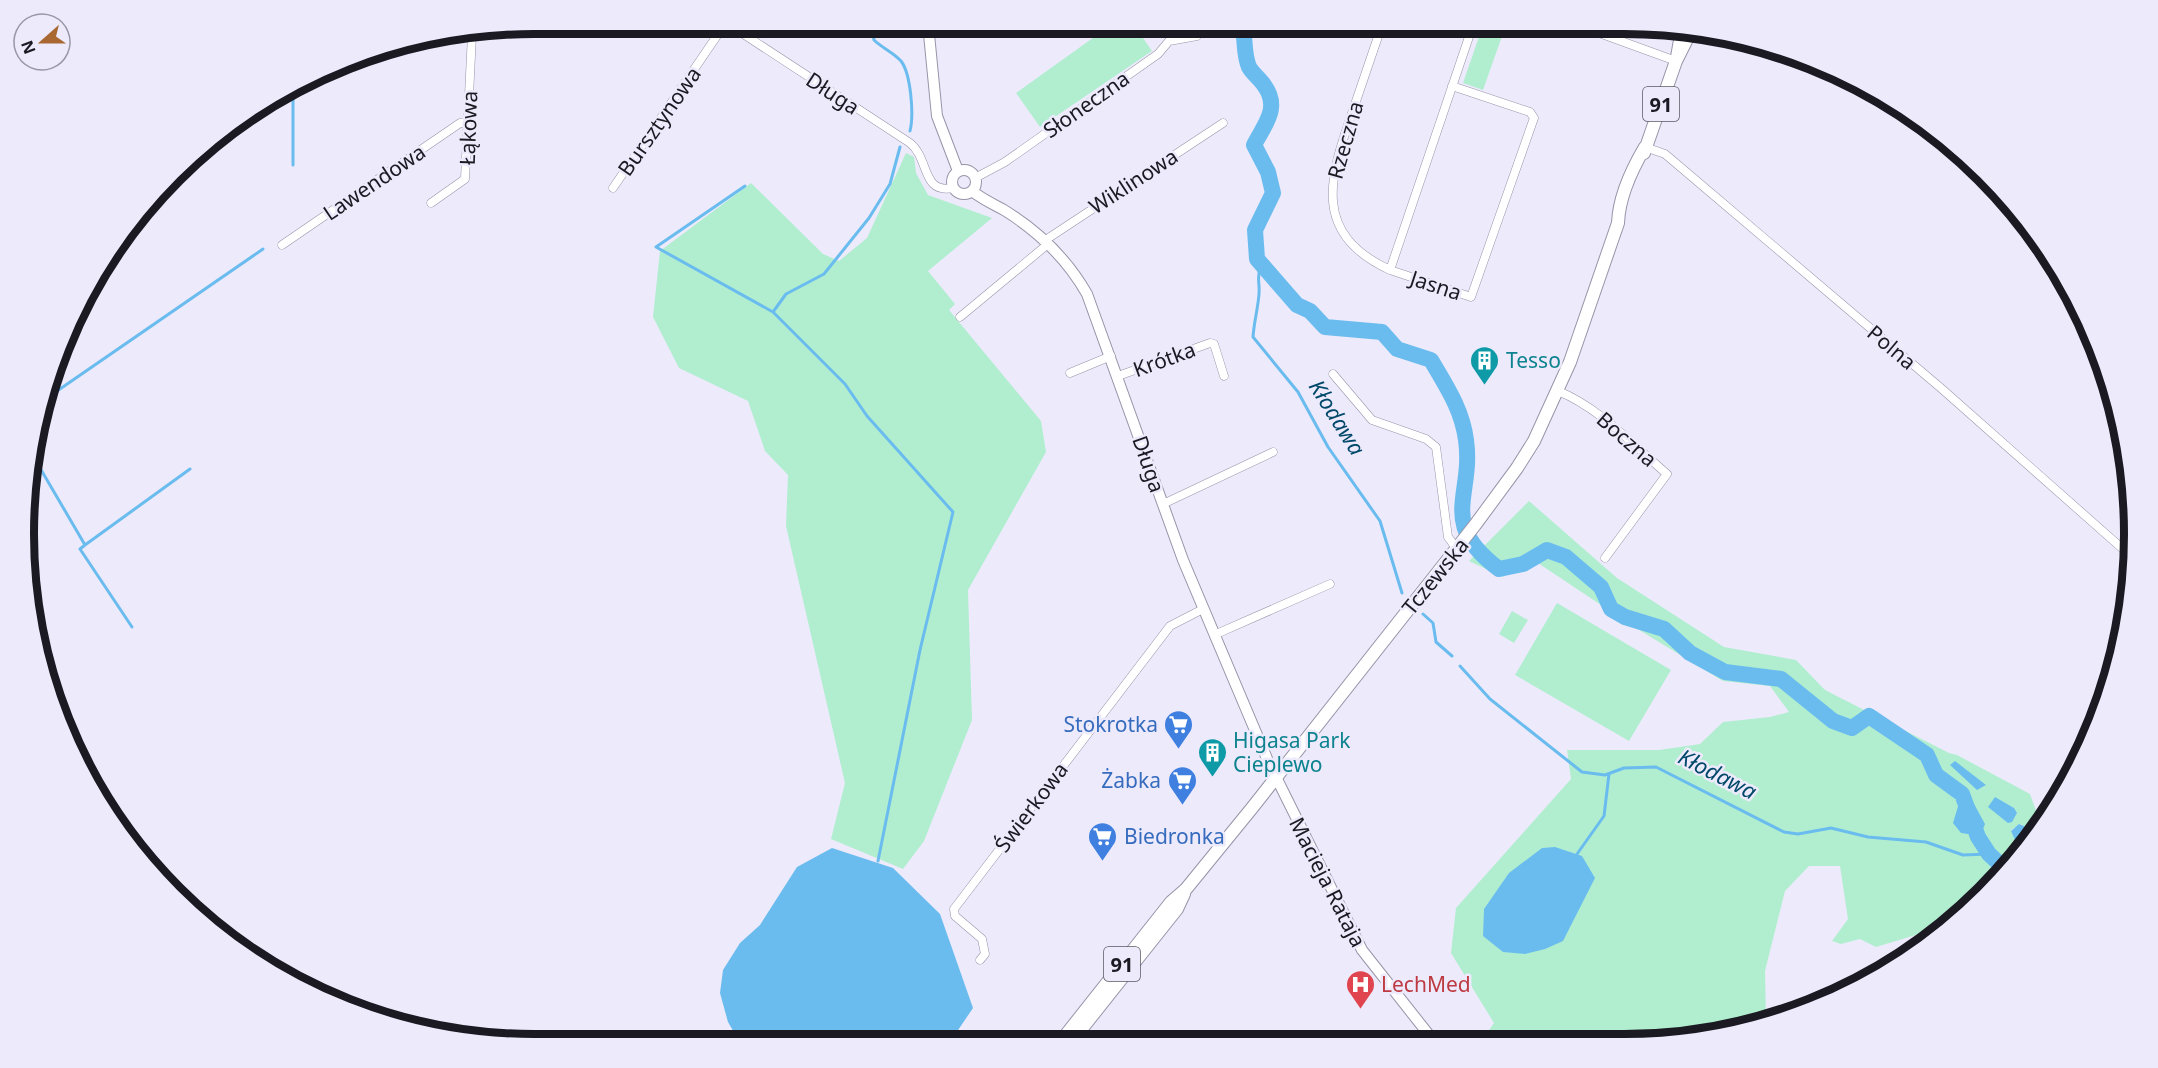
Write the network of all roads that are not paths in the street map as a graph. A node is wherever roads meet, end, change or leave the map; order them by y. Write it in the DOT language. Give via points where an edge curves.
graph roads {
  1 [pos="719,34"];
  2 [pos="741,34"];
  3 [pos="929,34"];
  4 [pos="1379,34"];
  5 [pos="1470,34"];
  6 [pos="1602,34"];
  7 [pos="1197,36"];
  8 [pos="1680,38"];
  9 [pos="472,39"];
  10 [pos="1687,39"];
  11 [pos="1676,61"];
  12 [pos="1452,86"];
  13 [pos="468,123"];
  14 [pos="1223,123"];
  15 [pos="1645,147"];
  16 [pos="958,171"];
  17 [pos="975,178"];
  18 [pos="613,188"];
  19 [pos="953,188"];
  20 [pos="972,191"];
  21 [pos="431,203"];
  22 [pos="1046,243"];
  23 [pos="282,245"];
  24 [pos="1390,270"];
  25 [pos="960,317"];
  26 [pos="1111,356"];
  27 [pos="1070,373"];
  28 [pos="1333,374"];
  29 [pos="1118,375"];
  30 [pos="1224,376"];
  31 [pos="1558,391"];
  32 [pos="1273,452"];
  33 [pos="1163,504"];
  34 [pos="1460,545"];
  35 [pos="2123,549"];
  36 [pos="1605,558"];
  37 [pos="1330,584"];
  38 [pos="1203,609"];
  39 [pos="1214,635"];
  40 [pos="1275,776"];
  41 [pos="1186,890"];
  42 [pos="980,960"];
  43 [pos="1067,1034"];
  44 [pos="1078,1034"];
  45 [pos="1428,1034"];
  1 -- 18 [label="street, Bursztynowa"];
  2 -- 19 [label="street, Długa" via="910,143 922,155 925,171 934,185"];
  3 -- 16 [label="street" via="937,116"];
  4 -- 24 [label="street, Rzeczna" via="1336,158 1332,194 1348,242 1367,259"];
  5 -- 12 [label="street, Jasna"];
  6 -- 11 [label="street"];
  7 -- 17 [label="street, Słoneczna" via="1169,41 1158,54 1005,162"];
  8 -- 11 [label="main road, Tczewska / 91"];
  9 -- 13 [label="street, Łąkowa"];
  10 -- 11 [label="main road, Tczewska / 91"];
  11 -- 15 [label="main road, Tczewska / 91"];
  12 -- 24 [label="street, Jasna"];
  12 -- 24 [label="street, Jasna" via="1530,112 1534,118 1471,297"];
  13 -- 21 [label="street, Łąkowa" via="465,179"];
  13 -- 23 [label="street, Lawendowa" via="460,123"];
  14 -- 22 [label="street, Wiklinowa"];
  15 -- 31 [label="main road, Tczewska / 91" via="1643,165"];
  15 -- 35 [label="street, Polna" via="1665,154"];
  16 -- 17 [label="street" via="968,171"];
  16 -- 19 [label="street" via="952,178"];
  17 -- 20 [label="street"];
  19 -- 20 [label="street, Długa" via="964,194"];
  20 -- 22 [label="street, Długa" via="1013,216"];
  22 -- 25 [label="street, Wiklinowa"];
  22 -- 26 [label="street, Długa" via="1087,294"];
  26 -- 27 [label="street"];
  26 -- 29 [label="street, Długa"];
  28 -- 34 [label="street" via="1372,420 1426,439 1436,447 1448,537"];
  29 -- 30 [label="street, Krótka" via="1210,343 1214,344"];
  29 -- 33 [label="street, Długa"];
  31 -- 34 [label="main road, Tczewska / 91" via="1529,450"];
  31 -- 36 [label="street, Boczna" via="1592,409 1666,474"];
  32 -- 33 [label="street"];
  33 -- 38 [label="street, Długa"];
  34 -- 40 [label="main road, Tczewska / 91"];
  37 -- 39 [label="street"];
  38 -- 39 [label="street, Długa"];
  38 -- 42 [label="street, Świerkowa" via="1170,626 954,909 955,916 982,939 985,954"];
  39 -- 40 [label="street, Długa"];
  40 -- 41 [label="main road, Tczewska / 91"];
  40 -- 45 [label="street, Macieja Rataja" via="1362,950"];
  41 -- 43 [label="main road, Tczewska / 91" via="1171,902"];
  41 -- 44 [label="main road, Tczewska / 91" via="1177,909"];
}
